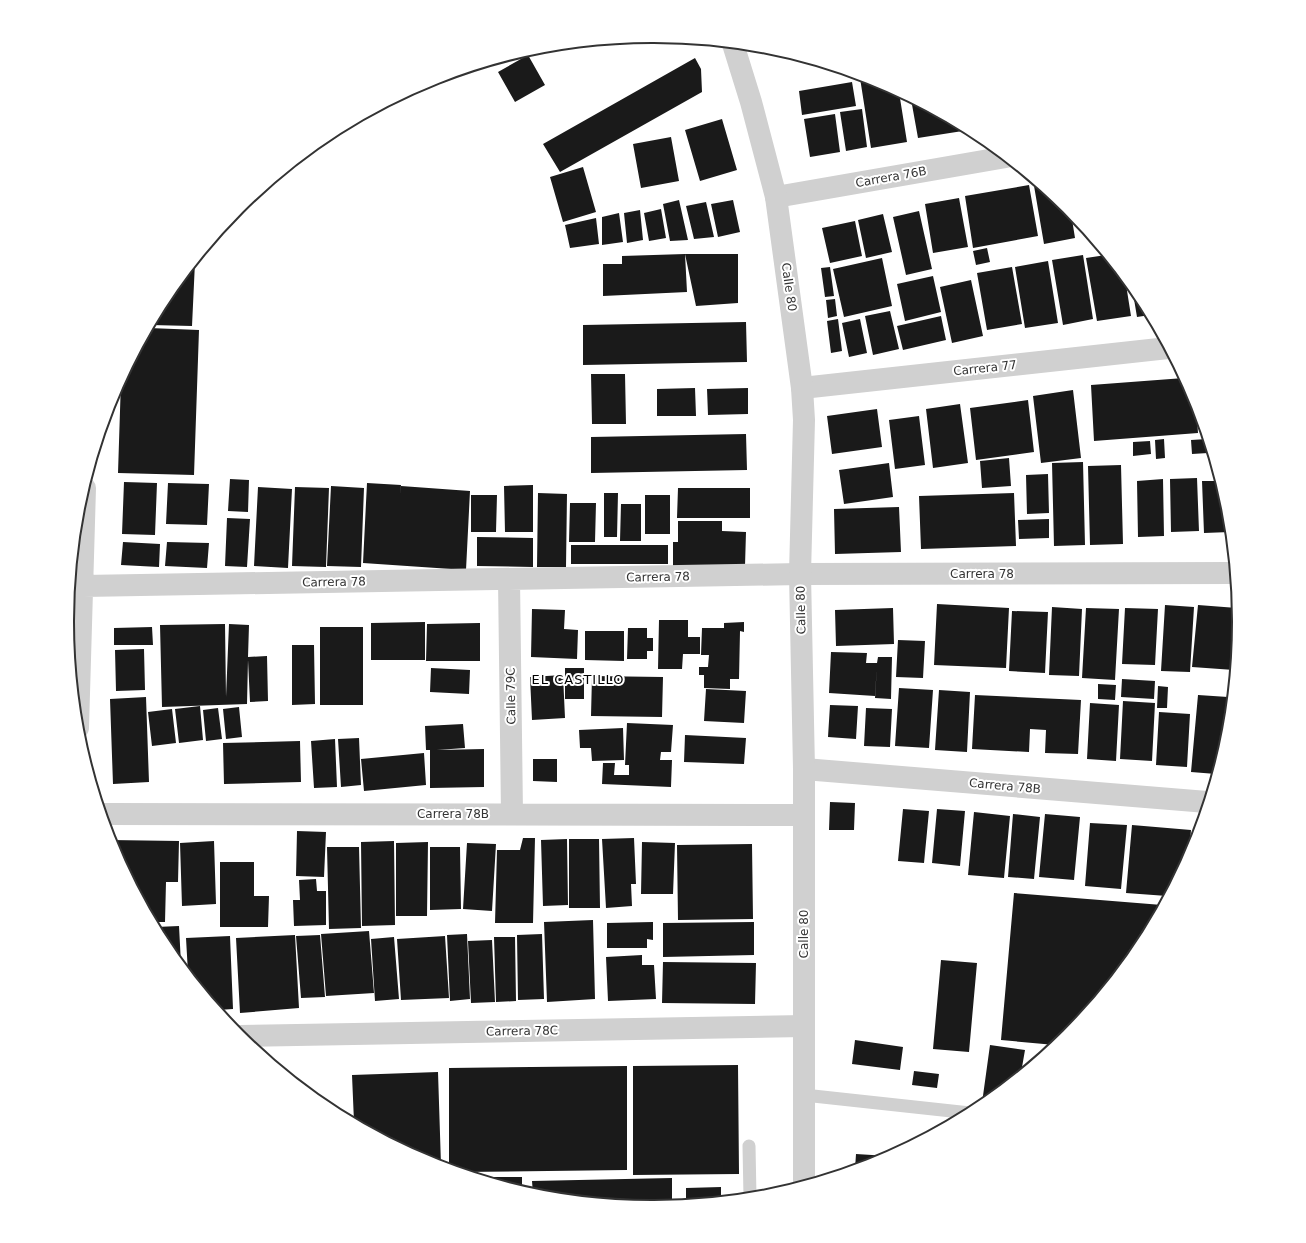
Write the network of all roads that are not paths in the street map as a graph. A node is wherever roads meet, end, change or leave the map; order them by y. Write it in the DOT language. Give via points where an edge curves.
graph roads {
  1 [pos="735,49"];
  2 [pos="999,158"];
  3 [pos="776,197"];
  4 [pos="1163,349"];
  5 [pos="802,388"];
  6 [pos="84,517"];
  7 [pos="1229,572"];
  8 [pos="800,574"];
  9 [pos="509,579"];
  10 [pos="83,586"];
  11 [pos="79,697"];
  12 [pos="804,769"];
  13 [pos="1203,802"];
  14 [pos="108,814"];
  15 [pos="512,814"];
  16 [pos="804,815"];
  17 [pos="804,1026"];
  18 [pos="249,1036"];
  19 [pos="804,1094"];
  20 [pos="959,1112"];
  21 [pos="749,1146"];
  22 [pos="804,1180"];
  23 [pos="750,1192"];
  1 -- 3 [label="street, Calle 80" via="752,102"];
  2 -- 3 [label="street, Carrera 76B"];
  3 -- 5 [label="street, Calle 80"];
  4 -- 5 [label="street, Carrera 77"];
  5 -- 8 [label="street, Calle 80" via="804,420"];
  6 -- 10 [label="street"];
  7 -- 8 [label="street, Carrera 78"];
  8 -- 9 [label="street, Carrera 78"];
  8 -- 12 [label="street, Calle 80"];
  9 -- 10 [label="street, Carrera 78"];
  9 -- 15 [label="street, Calle 79C"];
  10 -- 11 [label="street"];
  12 -- 13 [label="street, Carrera 78B"];
  12 -- 16 [label="street, Calle 80"];
  14 -- 15 [label="street, Carrera 78B"];
  15 -- 16 [label="street, Carrera 78B"];
  16 -- 17 [label="street, Calle 80"];
  17 -- 18 [label="street, Carrera 78C"];
  17 -- 19 [label="street, Calle 80"];
  19 -- 20 [label="lane"];
  19 -- 22 [label="street, Calle 80"];
  21 -- 23 [label="lane"];
}
